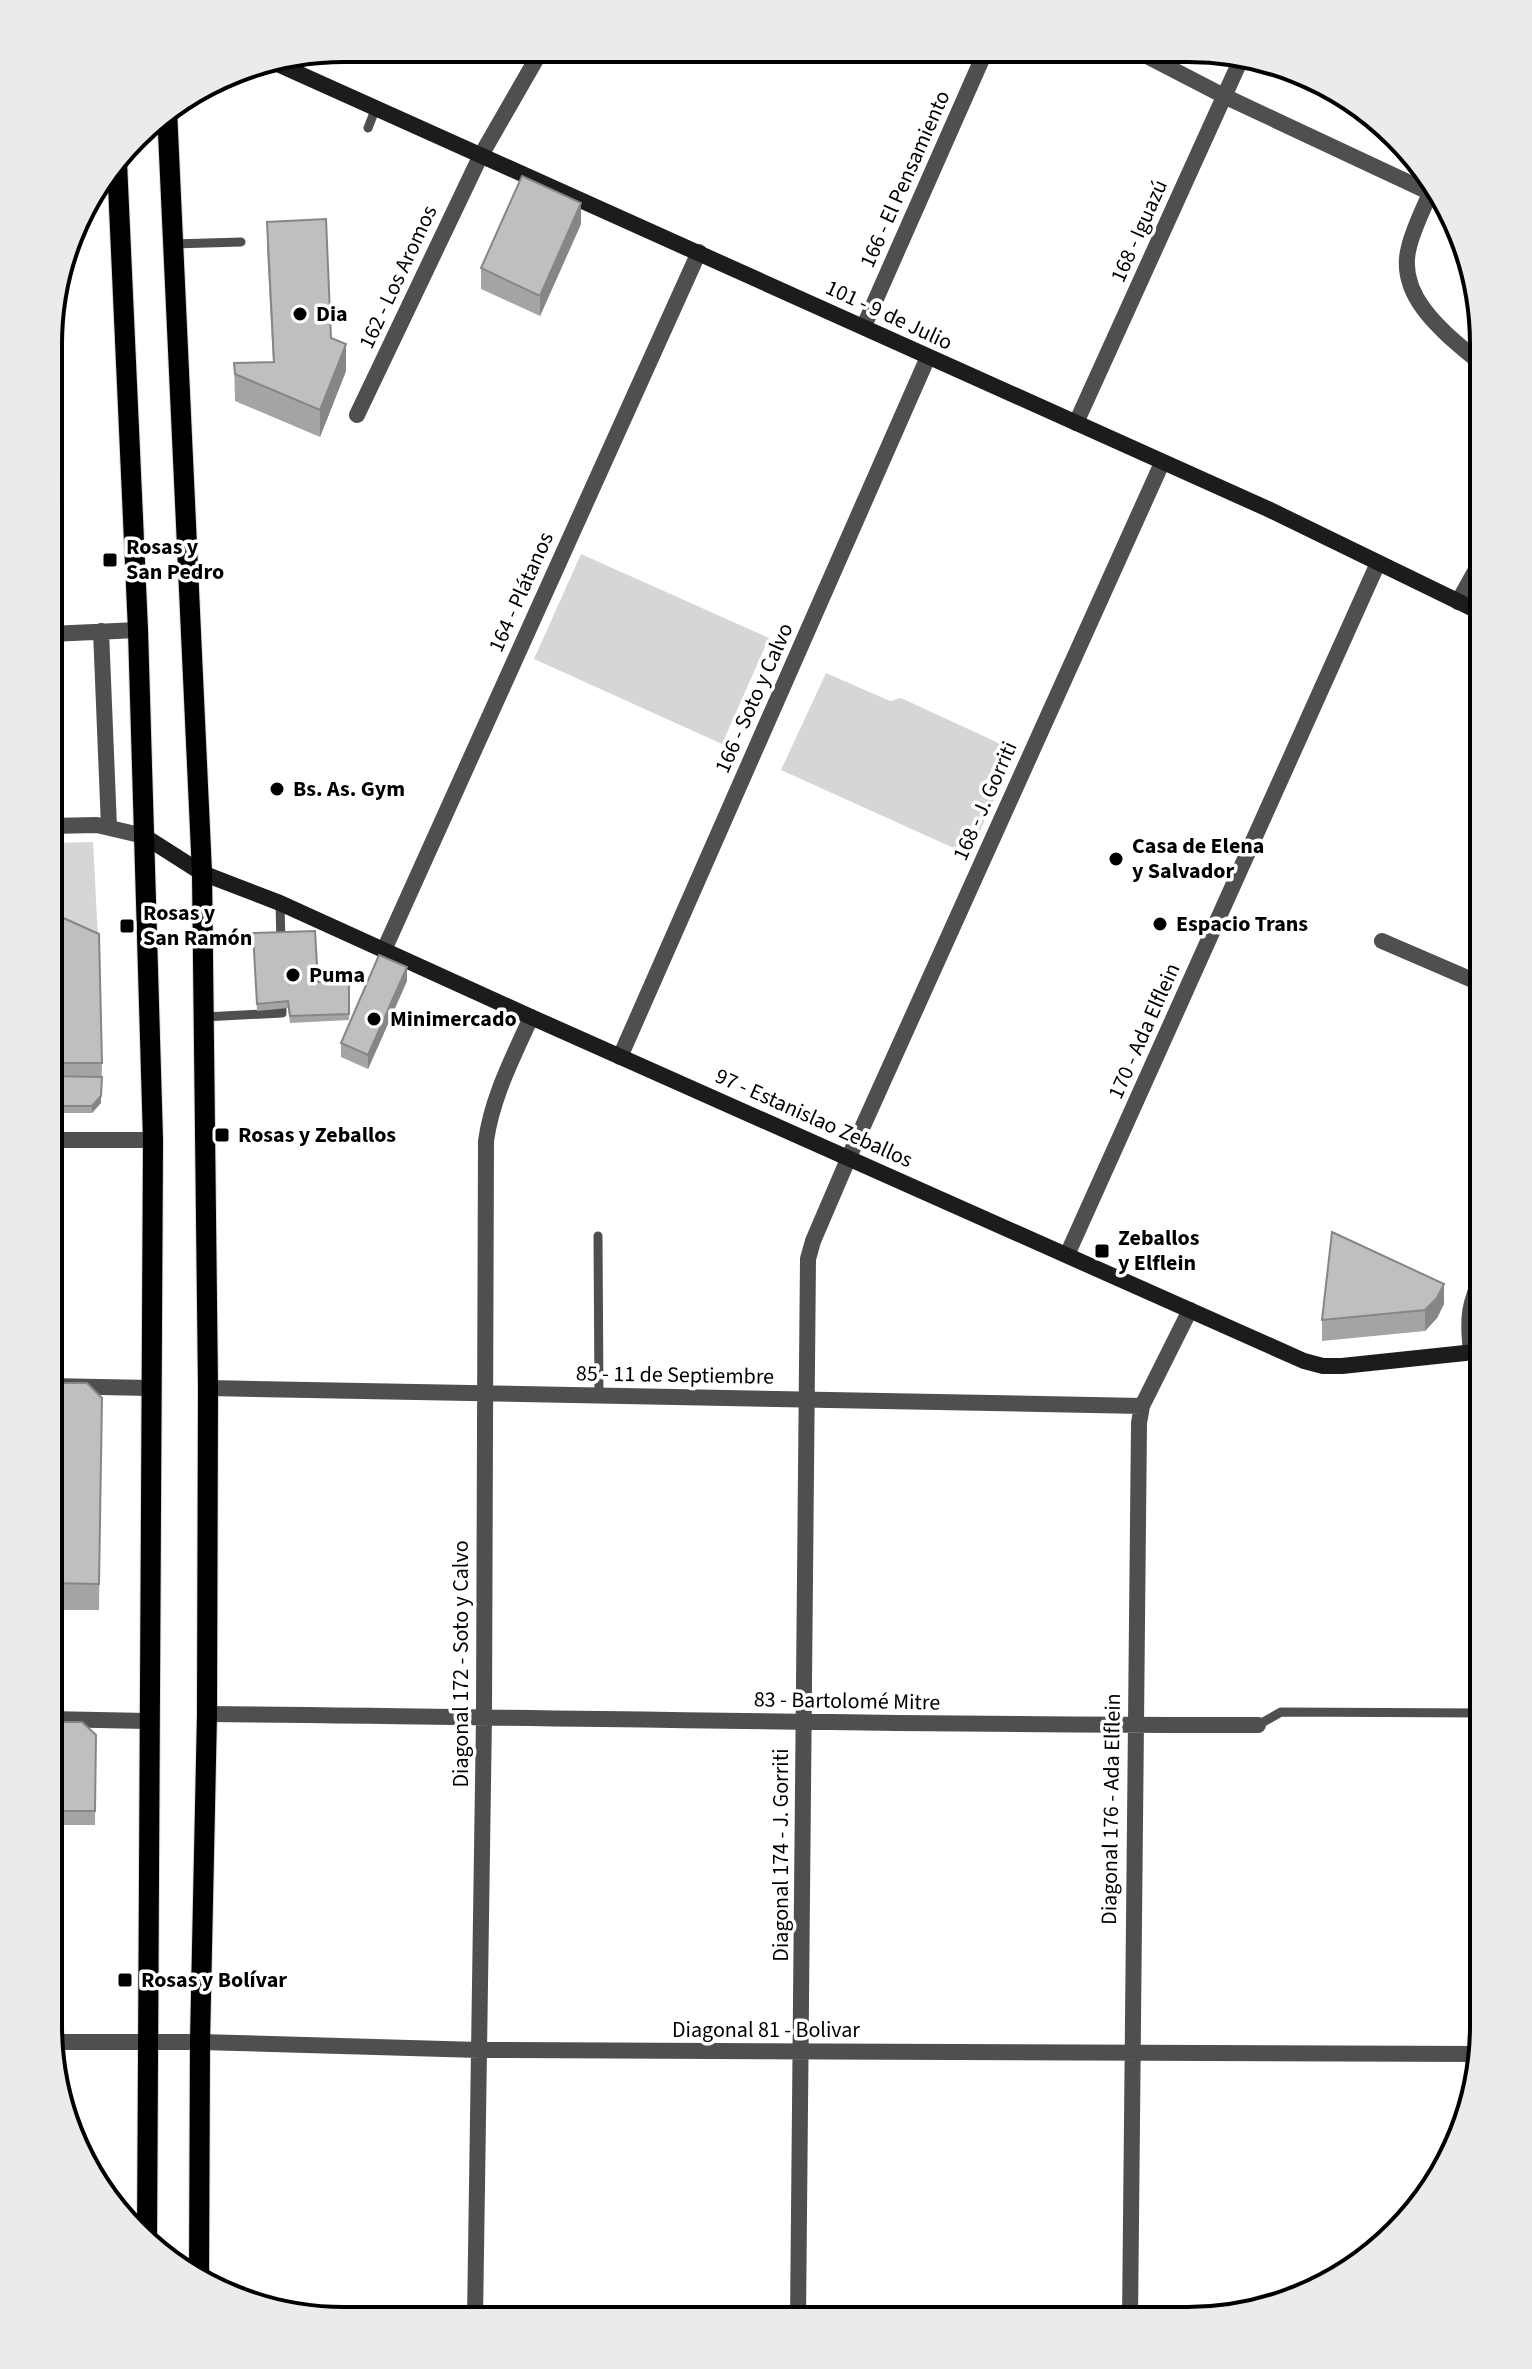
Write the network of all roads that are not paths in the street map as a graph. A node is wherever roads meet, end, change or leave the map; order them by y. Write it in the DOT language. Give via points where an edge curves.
graph roads {
  1 [pos="981,62"];
  2 [pos="1158,62"];
  3 [pos="534,63"];
  4 [pos="1238,66"];
  5 [pos="286,68"];
  6 [pos="1224,96"];
  7 [pos="375,110"];
  8 [pos="168,124"];
  9 [pos="368,128"];
  10 [pos="480,157"];
  11 [pos="118,175"];
  12 [pos="1420,183"];
  13 [pos="1429,197"];
  14 [pos="241,242"];
  15 [pos="173,244"];
  16 [pos="699,252"];
  17 [pos="864,326"];
  18 [pos="1470,354"];
  19 [pos="928,357"];
  20 [pos="357,415"];
  21 [pos="1076,423"];
  22 [pos="1162,463"];
  23 [pos="1378,563"];
  24 [pos="1470,581"];
  25 [pos="1458,602"];
  26 [pos="1470,607"];
  27 [pos="138,630"];
  28 [pos="101,631"];
  29 [pos="62,633"];
  30 [pos="62,826"];
  31 [pos="109,827"];
  32 [pos="144,836"];
  33 [pos="202,873"];
  34 [pos="280,903"];
  35 [pos="1382,941"];
  36 [pos="281,950"];
  37 [pos="384,950"];
  38 [pos="1470,979"];
  39 [pos="282,981"];
  40 [pos="204,1017"];
  41 [pos="531,1017"];
  42 [pos="620,1057"];
  43 [pos="62,1140"];
  44 [pos="153,1140"];
  45 [pos="849,1157"];
  46 [pos="598,1236"];
  47 [pos="1067,1255"];
  48 [pos="1190,1310"];
  49 [pos="1469,1352"];
  50 [pos="62,1386"];
  51 [pos="151,1388"];
  52 [pos="208,1388"];
  53 [pos="483,1394"];
  54 [pos="599,1396"];
  55 [pos="806,1399"];
  56 [pos="1142,1406"];
  57 [pos="1469,1713"];
  58 [pos="207,1714"];
  59 [pos="484,1717"];
  60 [pos="62,1719"];
  61 [pos="148,1721"];
  62 [pos="803,1724"];
  63 [pos="1134,1725"];
  64 [pos="1258,1725"];
  65 [pos="63,2042"];
  66 [pos="146,2042"];
  67 [pos="200,2042"];
  68 [pos="479,2050"];
  69 [pos="1130,2052"];
  70 [pos="803,2053"];
  71 [pos="1468,2054"];
  72 [pos="147,2228"];
  73 [pos="199,2267"];
  74 [pos="475,2307"];
  75 [pos="798,2307"];
  76 [pos="1130,2307"];
  1 -- 17 [label="street, 166 - El Pensamiento"];
  2 -- 6 [label="street"];
  3 -- 10 [label="street, 162 - Los Aromos"];
  4 -- 6 [label="street, 168 - Iguazú"];
  5 -- 7 [label="street, 101 - 9 de Julio"];
  6 -- 12 [label="street"];
  6 -- 21 [label="street, 168 - Iguazú"];
  7 -- 9 [label="lane"];
  7 -- 10 [label="street, 101 - 9 de Julio"];
  8 -- 15 [label="main road"];
  10 -- 16 [label="street, 101 - 9 de Julio"];
  10 -- 20 [label="street, 162 - Los Aromos"];
  11 -- 27 [label="main road"];
  13 -- 18 [label="street" via="1409,247 1406,276 1427,312"];
  14 -- 15 [label="lane"];
  15 -- 33 [label="main road"];
  16 -- 17 [label="street, 101 - 9 de Julio"];
  16 -- 37 [label="street, 164 - Plátanos"];
  17 -- 19 [label="street, 101 - 9 de Julio"];
  19 -- 21 [label="street, 101 - 9 de Julio"];
  19 -- 42 [label="street, 166 - Soto y Calvo"];
  21 -- 22 [label="street, 101 - 9 de Julio"];
  22 -- 23 [label="street, 101 - 9 de Julio"];
  22 -- 45 [label="street, 168 - J. Gorriti"];
  23 -- 25 [label="street, 101 - 9 de Julio"];
  23 -- 47 [label="street, 170 - Ada Elflein"];
  24 -- 25 [label="street"];
  25 -- 26 [label="street, 101 - 9 de Julio"];
  27 -- 28 [label="street"];
  27 -- 32 [label="main road"];
  28 -- 29 [label="street"];
  28 -- 31 [label="street"];
  30 -- 31 [label="street"];
  31 -- 32 [label="street"];
  32 -- 33 [label="street, 97 - Estanislao Zeballos"];
  32 -- 44 [label="main road"];
  33 -- 34 [label="street, 97 - Estanislao Zeballos"];
  33 -- 40 [label="main road"];
  34 -- 36 [label="lane"];
  34 -- 37 [label="street, 97 - Estanislao Zeballos"];
  35 -- 38 [label="street"];
  37 -- 41 [label="street, 97 - Estanislao Zeballos"];
  39 -- 40 [label="lane" via="282,1013"];
  40 -- 52 [label="main road"];
  41 -- 42 [label="street, 97 - Estanislao Zeballos"];
  41 -- 53 [label="street, Diagonal 172 - Soto y Calvo" via="489,1117"];
  42 -- 45 [label="street, 97 - Estanislao Zeballos"];
  43 -- 44 [label="street"];
  44 -- 51 [label="main road"];
  45 -- 47 [label="street, 97 - Estanislao Zeballos"];
  45 -- 55 [label="street, Diagonal 174 - J. Gorriti" via="808,1259"];
  46 -- 54 [label="lane"];
  47 -- 48 [label="street, 97 - Estanislao Zeballos"];
  48 -- 49 [label="street, 97 - Estanislao Zeballos" via="1323,1366"];
  48 -- 56 [label="street, Diagonal 176 - Ada Elflein"];
  50 -- 51 [label="street"];
  51 -- 61 [label="main road"];
  52 -- 53 [label="street, 85 - 11 de Septiembre"];
  52 -- 58 [label="main road"];
  53 -- 54 [label="street, 85 - 11 de Septiembre"];
  53 -- 59 [label="street, Diagonal 172 - Soto y Calvo"];
  54 -- 55 [label="street, 85 - 11 de Septiembre"];
  55 -- 56 [label="street, 85 - 11 de Septiembre"];
  55 -- 62 [label="street, Diagonal 174 - J. Gorriti"];
  56 -- 63 [label="street, Diagonal 176 - Ada Elflein"];
  57 -- 64 [label="lane, 83 - Bartolomé Mitre" via="1281,1712"];
  58 -- 59 [label="street, 83 - Bartolomé Mitre"];
  58 -- 67 [label="main road"];
  59 -- 62 [label="street, 83 - Bartolomé Mitre"];
  59 -- 68 [label="street, Diagonal 172 - Soto y Calvo"];
  60 -- 61 [label="street"];
  61 -- 66 [label="main road"];
  62 -- 63 [label="street, 83 - Bartolomé Mitre"];
  62 -- 70 [label="street, Diagonal 174 - J. Gorriti"];
  63 -- 64 [label="street, 83 - Bartolomé Mitre"];
  63 -- 69 [label="street, Diagonal 176 - Ada Elflein"];
  65 -- 66 [label="street, Diagonal 81 - Bolivar"];
  66 -- 67 [label="street, Diagonal 81 - Bolivar"];
  66 -- 72 [label="main road"];
  67 -- 68 [label="street, Diagonal 81 - Bolivar"];
  67 -- 73 [label="main road"];
  68 -- 70 [label="street, Diagonal 81 - Bolivar"];
  68 -- 74 [label="street, Diagonal 172 - Soto y Calvo"];
  69 -- 70 [label="street, Diagonal 81 - Bolivar"];
  69 -- 71 [label="street, Diagonal 81 - Bolivar"];
  69 -- 76 [label="street, Diagonal 176 - Ada Elflein"];
  70 -- 75 [label="street, Diagonal 174 - J. Gorriti"];
}
